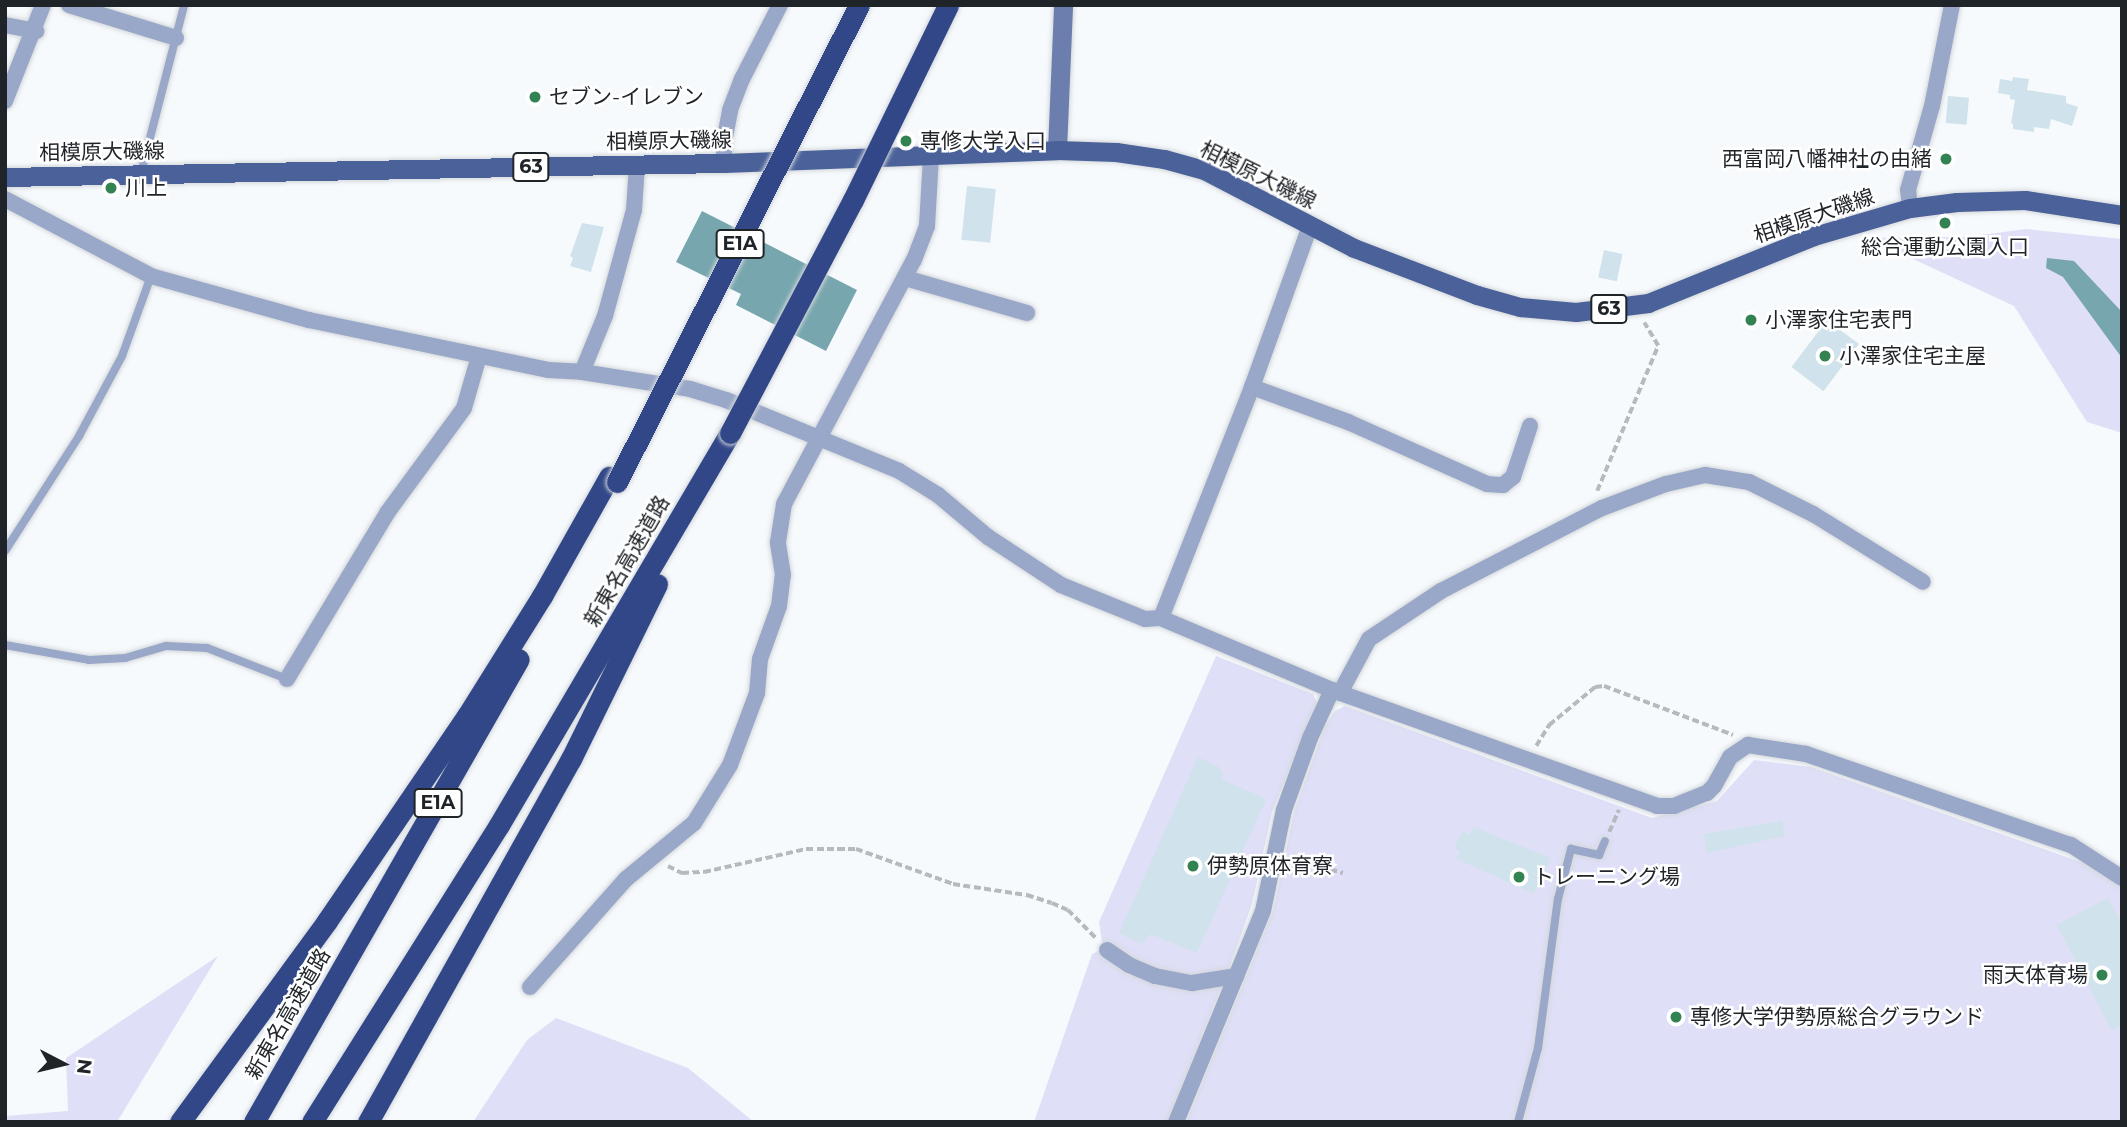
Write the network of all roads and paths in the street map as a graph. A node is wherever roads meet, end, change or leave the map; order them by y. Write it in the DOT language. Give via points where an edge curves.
graph roads {
  1 [pos="43,5"];
  2 [pos="69,5"];
  3 [pos="184,5"];
  4 [pos="780,5"];
  5 [pos="859,5"];
  6 [pos="948,5"];
  7 [pos="1063,5"];
  8 [pos="1952,5"];
  9 [pos="5,25"];
  10 [pos="36,31"];
  11 [pos="176,38"];
  12 [pos="5,101"];
  13 [pos="1057,150"];
  14 [pos="931,157"];
  15 [pos="724,163"];
  16 [pos="637,165"];
  17 [pos="141,173"];
  18 [pos="5,177"];
  19 [pos="5,199"];
  20 [pos="1910,208"];
  21 [pos="2122,215"];
  22 [pos="1310,226"];
  23 [pos="151,276"];
  24 [pos="905,278"];
  25 [pos="1633,307"];
  26 [pos="1016,315"];
  27 [pos="479,356"];
  28 [pos="582,372"];
  29 [pos="1252,387"];
  30 [pos="1530,426"];
  31 [pos="819,439"];
  32 [pos="613,480"];
  33 [pos="1587,516"];
  34 [pos="684,519"];
  35 [pos="5,551"];
  36 [pos="1923,582"];
  37 [pos="1161,618"];
  38 [pos="5,645"];
  39 [pos="287,679"];
  40 [pos="1336,691"];
  41 [pos="1748,745"];
  42 [pos="1528,759"];
  43 [pos="1625,795"];
  44 [pos="1605,841"];
  45 [pos="658,853"];
  46 [pos="1275,854"];
  47 [pos="1343,873"];
  48 [pos="2122,878"];
  49 [pos="1107,950"];
  50 [pos="1236,976"];
  51 [pos="530,987"];
  52 [pos="180,1122"];
  53 [pos="254,1122"];
  54 [pos="312,1122"];
  55 [pos="368,1122"];
  56 [pos="1175,1122"];
  57 [pos="1518,1122"];
  1 -- 10 [label="street"];
  2 -- 11 [label="street"];
  3 -- 11 [label="lane"];
  4 -- 15 [label="street" via="730,110"];
  5 -- 32 [label="highway, E1A, bridge" via="687,349"];
  6 -- 34 [label="highway, bridge" via="853,200"];
  7 -- 13 [label="main road"];
  8 -- 20 [label="street" via="1932,106 1908,190"];
  9 -- 10 [label="street"];
  10 -- 12 [label="street"];
  11 -- 17 [label="lane"];
  13 -- 14 [label="main road, 相模原大磯線 / 63"];
  13 -- 22 [label="main road, 相模原大磯線 / 63" via="1116,152 1204,170"];
  14 -- 15 [label="main road, 相模原大磯線 / 63"];
  14 -- 24 [label="street" via="927,226"];
  15 -- 16 [label="main road, 相模原大磯線 / 63"];
  16 -- 17 [label="main road, 相模原大磯線 / 63"];
  16 -- 28 [label="street" via="630,223 605,316"];
  17 -- 18 [label="main road, 相模原大磯線 / 63"];
  19 -- 23 [label="street"];
  20 -- 21 [label="main road, 相模原大磯線 / 63" via="2025,200"];
  20 -- 25 [label="main road, 相模原大磯線 / 63" via="1814,236"];
  22 -- 25 [label="main road, 相模原大磯線 / 63" via="1401,267 1520,307 1576,312"];
  22 -- 29 [label="street"];
  23 -- 27 [label="street" via="309,320"];
  23 -- 35 [label="lane" via="122,356 79,436"];
  24 -- 26 [label="street"];
  24 -- 31 [label="street"];
  25 -- 33 [label="path" via="1658,346"];
  27 -- 28 [label="street"];
  27 -- 39 [label="street" via="464,408 387,513"];
  28 -- 31 [label="street" via="690,389"];
  29 -- 30 [label="street" via="1348,422 1487,484 1503,485 1513,477"];
  29 -- 37 [label="street"];
  31 -- 37 [label="street" via="909,477 1061,585 1144,619"];
  31 -- 45 [label="street" via="784,504 778,542 783,575 779,606 760,659 757,694 730,765 694,823"];
  32 -- 52 [label="highway" via="467,716 319,932"];
  32 -- 53 [label="highway, 新東名高速道路 / E1A" via="484,723"];
  33 -- 36 [label="street" via="1665,484 1705,475 1728,477 1749,482 1813,514"];
  33 -- 40 [label="street" via="1441,591 1370,639"];
  34 -- 54 [label="highway, 新東名高速道路"];
  34 -- 55 [label="highway" via="571,759"];
  37 -- 40 [label="street"];
  38 -- 39 [label="lane" via="89,660 125,658 166,646 207,648"];
  40 -- 42 [label="street"];
  40 -- 46 [label="street" via="1310,738 1284,810"];
  41 -- 42 [label="path" via="1745,739 1604,686 1595,687 1549,725"];
  41 -- 43 [label="street" via="1730,757 1707,793 1674,806 1657,806"];
  41 -- 48 [label="street" via="1806,754 2071,845"];
  42 -- 43 [label="street"];
  43 -- 44 [label="path"];
  44 -- 57 [label="lane" via="1599,855 1572,849 1558,899 1538,1048"];
  45 -- 49 [label="path" via="670,868 682,873 806,849 856,849 953,884 1052,903 1068,910"];
  45 -- 51 [label="street" via="625,879"];
  46 -- 47 [label="path"];
  46 -- 50 [label="street" via="1263,911"];
  49 -- 50 [label="street" via="1155,976 1192,983"];
  50 -- 56 [label="street"];
}
